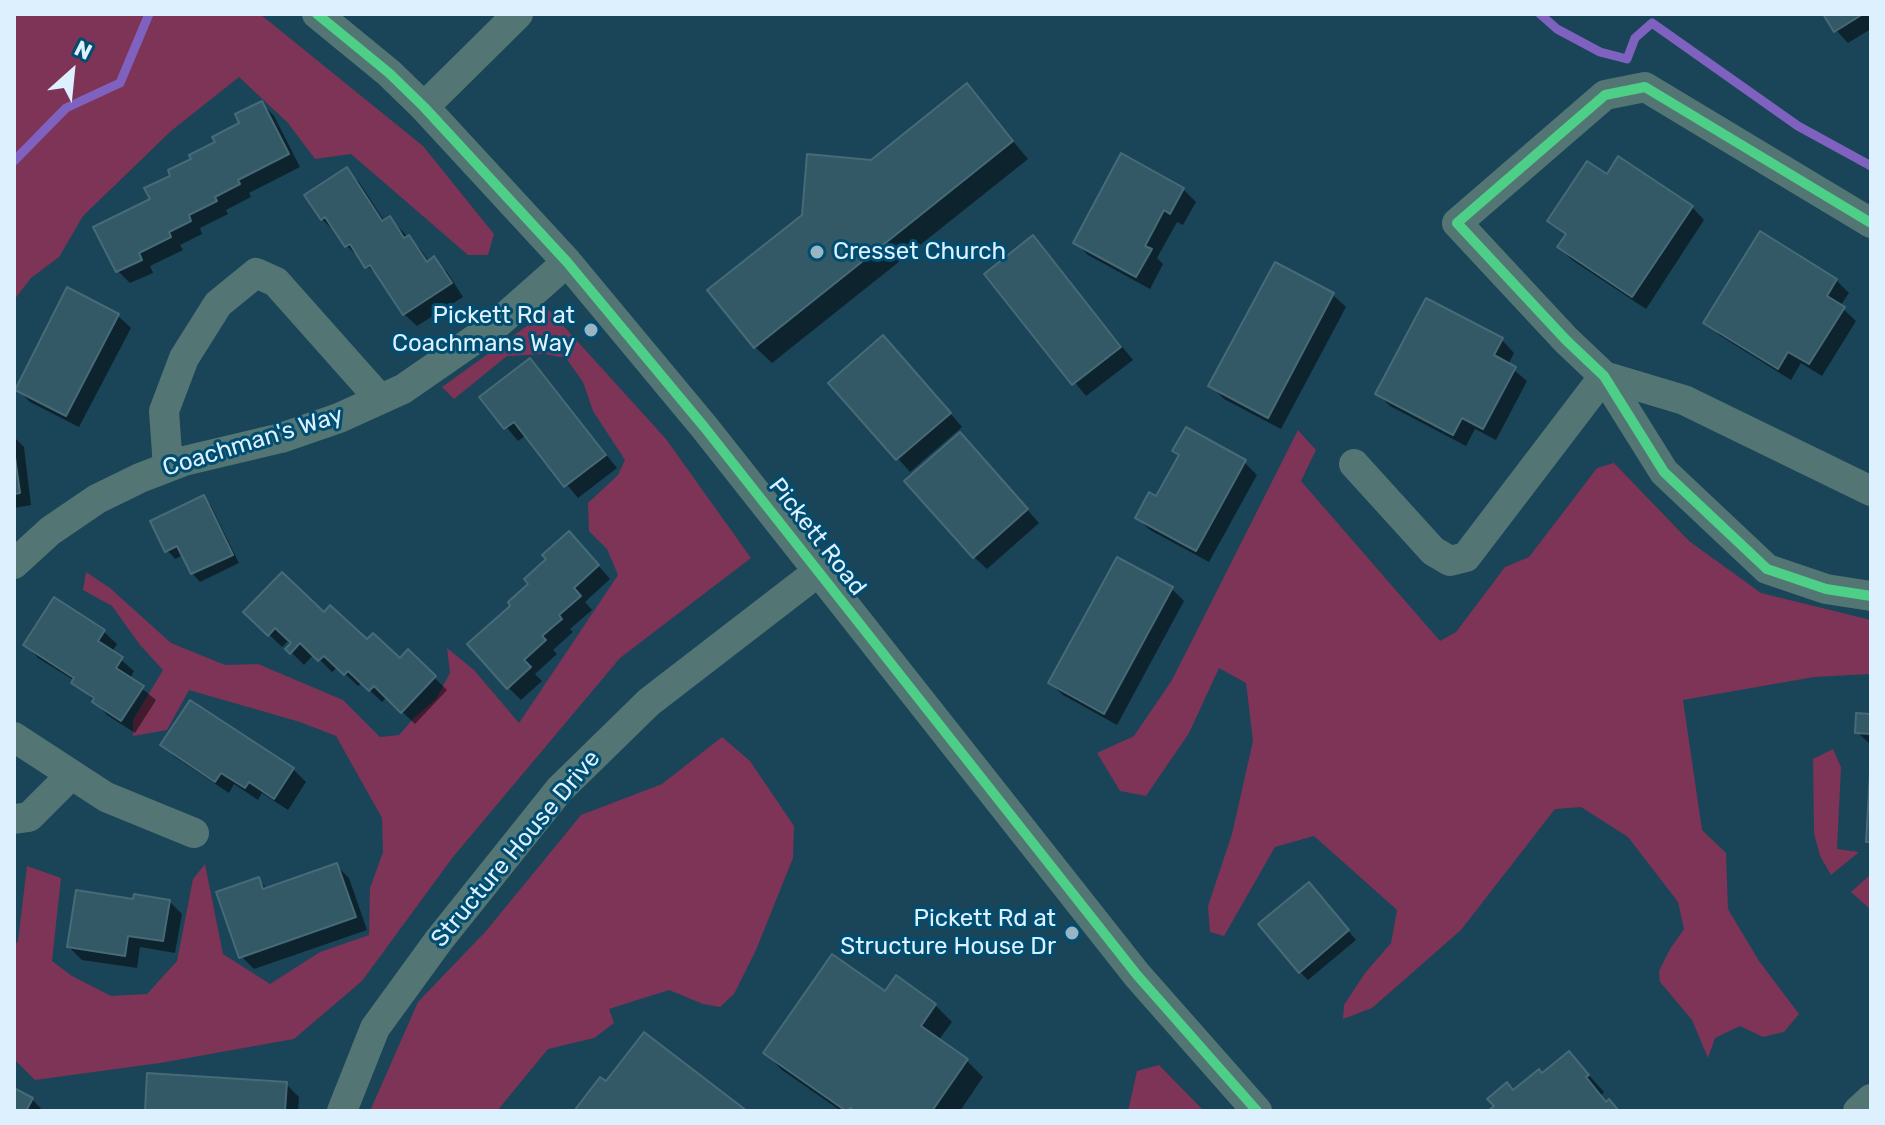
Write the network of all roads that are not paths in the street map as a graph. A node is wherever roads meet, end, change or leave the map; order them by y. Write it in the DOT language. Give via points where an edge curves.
graph roads {
  1 [pos="317,14"];
  2 [pos="518,14"];
  3 [pos="424,107"];
  4 [pos="1871,223"];
  5 [pos="567,262"];
  6 [pos="1604,376"];
  7 [pos="380,399"];
  8 [pos="1354,464"];
  9 [pos="168,467"];
  10 [pos="1871,491"];
  11 [pos="14,564"];
  12 [pos="819,571"];
  13 [pos="1871,596"];
  14 [pos="14,737"];
  15 [pos="71,775"];
  16 [pos="14,819"];
  17 [pos="194,833"];
  18 [pos="1871,1099"];
  19 [pos="342,1111"];
  20 [pos="1257,1111"];
  21 [pos="1858,1111"];
  1 -- 3 [label="street, Pickett Road"];
  2 -- 3 [label="street"];
  3 -- 5 [label="street, Pickett Road"];
  4 -- 6 [label="street" via="1645,87 1605,95 1457,223"];
  5 -- 7 [label="street, Coachman's Way" via="497,324"];
  5 -- 12 [label="street, Pickett Road"];
  6 -- 8 [label="street" via="1466,557 1450,561 1433,551"];
  6 -- 10 [label="street" via="1684,400"];
  6 -- 13 [label="street" via="1664,472 1767,569 1826,589"];
  7 -- 9 [label="street, Coachman's Way" via="281,438"];
  7 -- 9 [label="street" via="276,282 256,273 218,304 184,358 164,411"];
  9 -- 11 [label="street, Coachman's Way" via="97,499"];
  12 -- 19 [label="street, Structure House Drive" via="649,702 559,790 375,1028"];
  12 -- 20 [label="street, Pickett Road" via="1137,975"];
  14 -- 15 [label="street"];
  15 -- 16 [label="street" via="29,817"];
  15 -- 17 [label="street" via="106,797"];
  18 -- 21 [label="street"];
}
